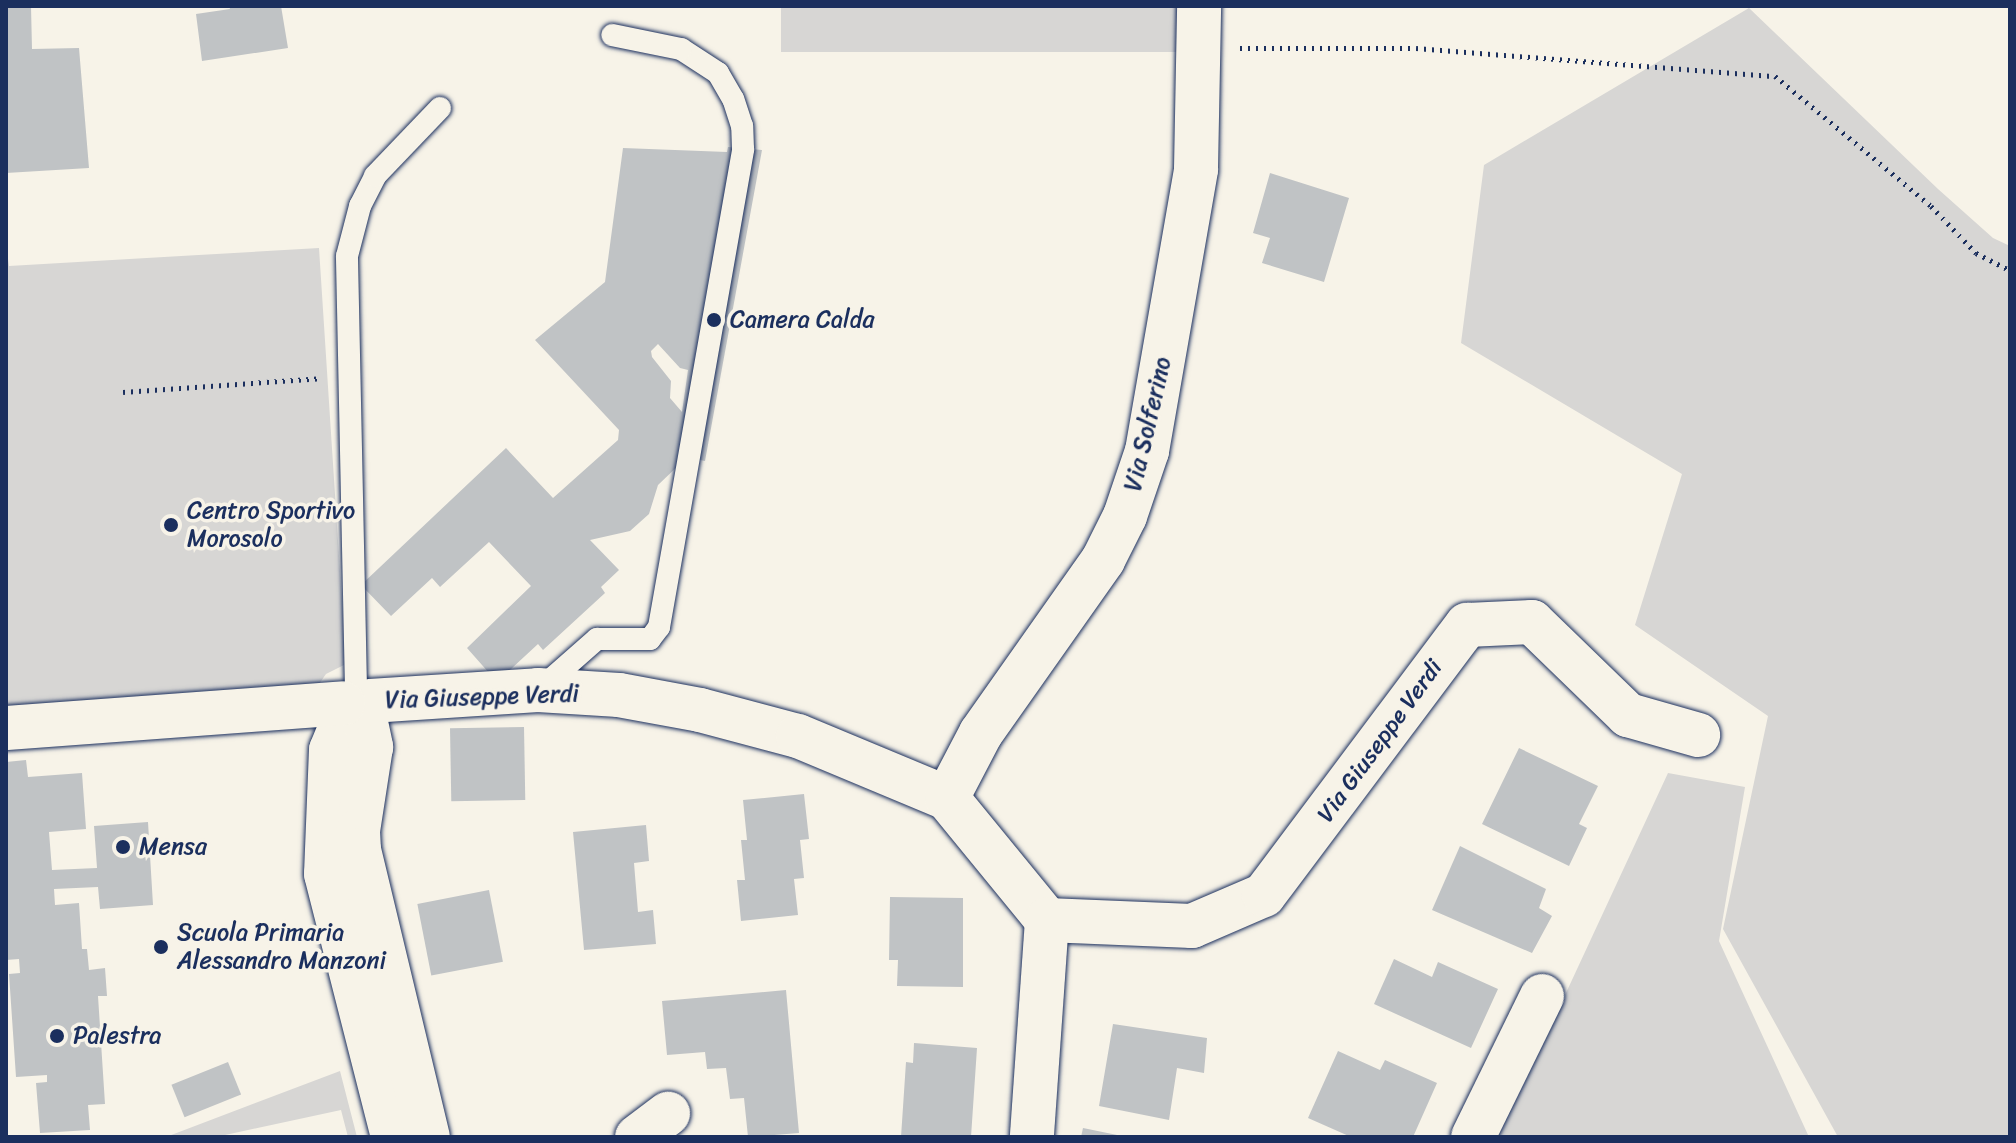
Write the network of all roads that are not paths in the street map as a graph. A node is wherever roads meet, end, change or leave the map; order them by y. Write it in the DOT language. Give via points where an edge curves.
graph roads {
  1 [pos="1199,27"];
  2 [pos="612,35"];
  3 [pos="440,108"];
  4 [pos="538,690"];
  5 [pos="356,703"];
  6 [pos="6,728"];
  7 [pos="1698,735"];
  8 [pos="947,798"];
  9 [pos="1047,920"];
  10 [pos="1542,996"];
  11 [pos="393,1137"];
  12 [pos="428,1137"];
  13 [pos="1032,1137"];
  14 [pos="1473,1137"];
  1 -- 8 [label="street, Via Solferino" via="1196,169 1147,451 1103,560 989,720"];
  2 -- 4 [label="lane" via="681,49 718,73 742,126 743,149 659,627 650,639 597,639"];
  3 -- 5 [label="lane" via="375,176 348,246"];
  4 -- 5 [label="street, Via Giuseppe Verdi"];
  4 -- 8 [label="street, Via Giuseppe Verdi" via="619,695 700,710 798,736"];
  5 -- 6 [label="street, Via Giuseppe Verdi"];
  5 -- 11 [label="street" via="331,750 326,874"];
  5 -- 12 [label="street" via="371,747 359,850"];
  7 -- 9 [label="street, Via Giuseppe Verdi" via="1628,715 1532,622 1467,625 1264,895 1192,926"];
  8 -- 9 [label="street, Via Giuseppe Verdi"];
  9 -- 13 [label="street"];
  10 -- 14 [label="street"];
}
